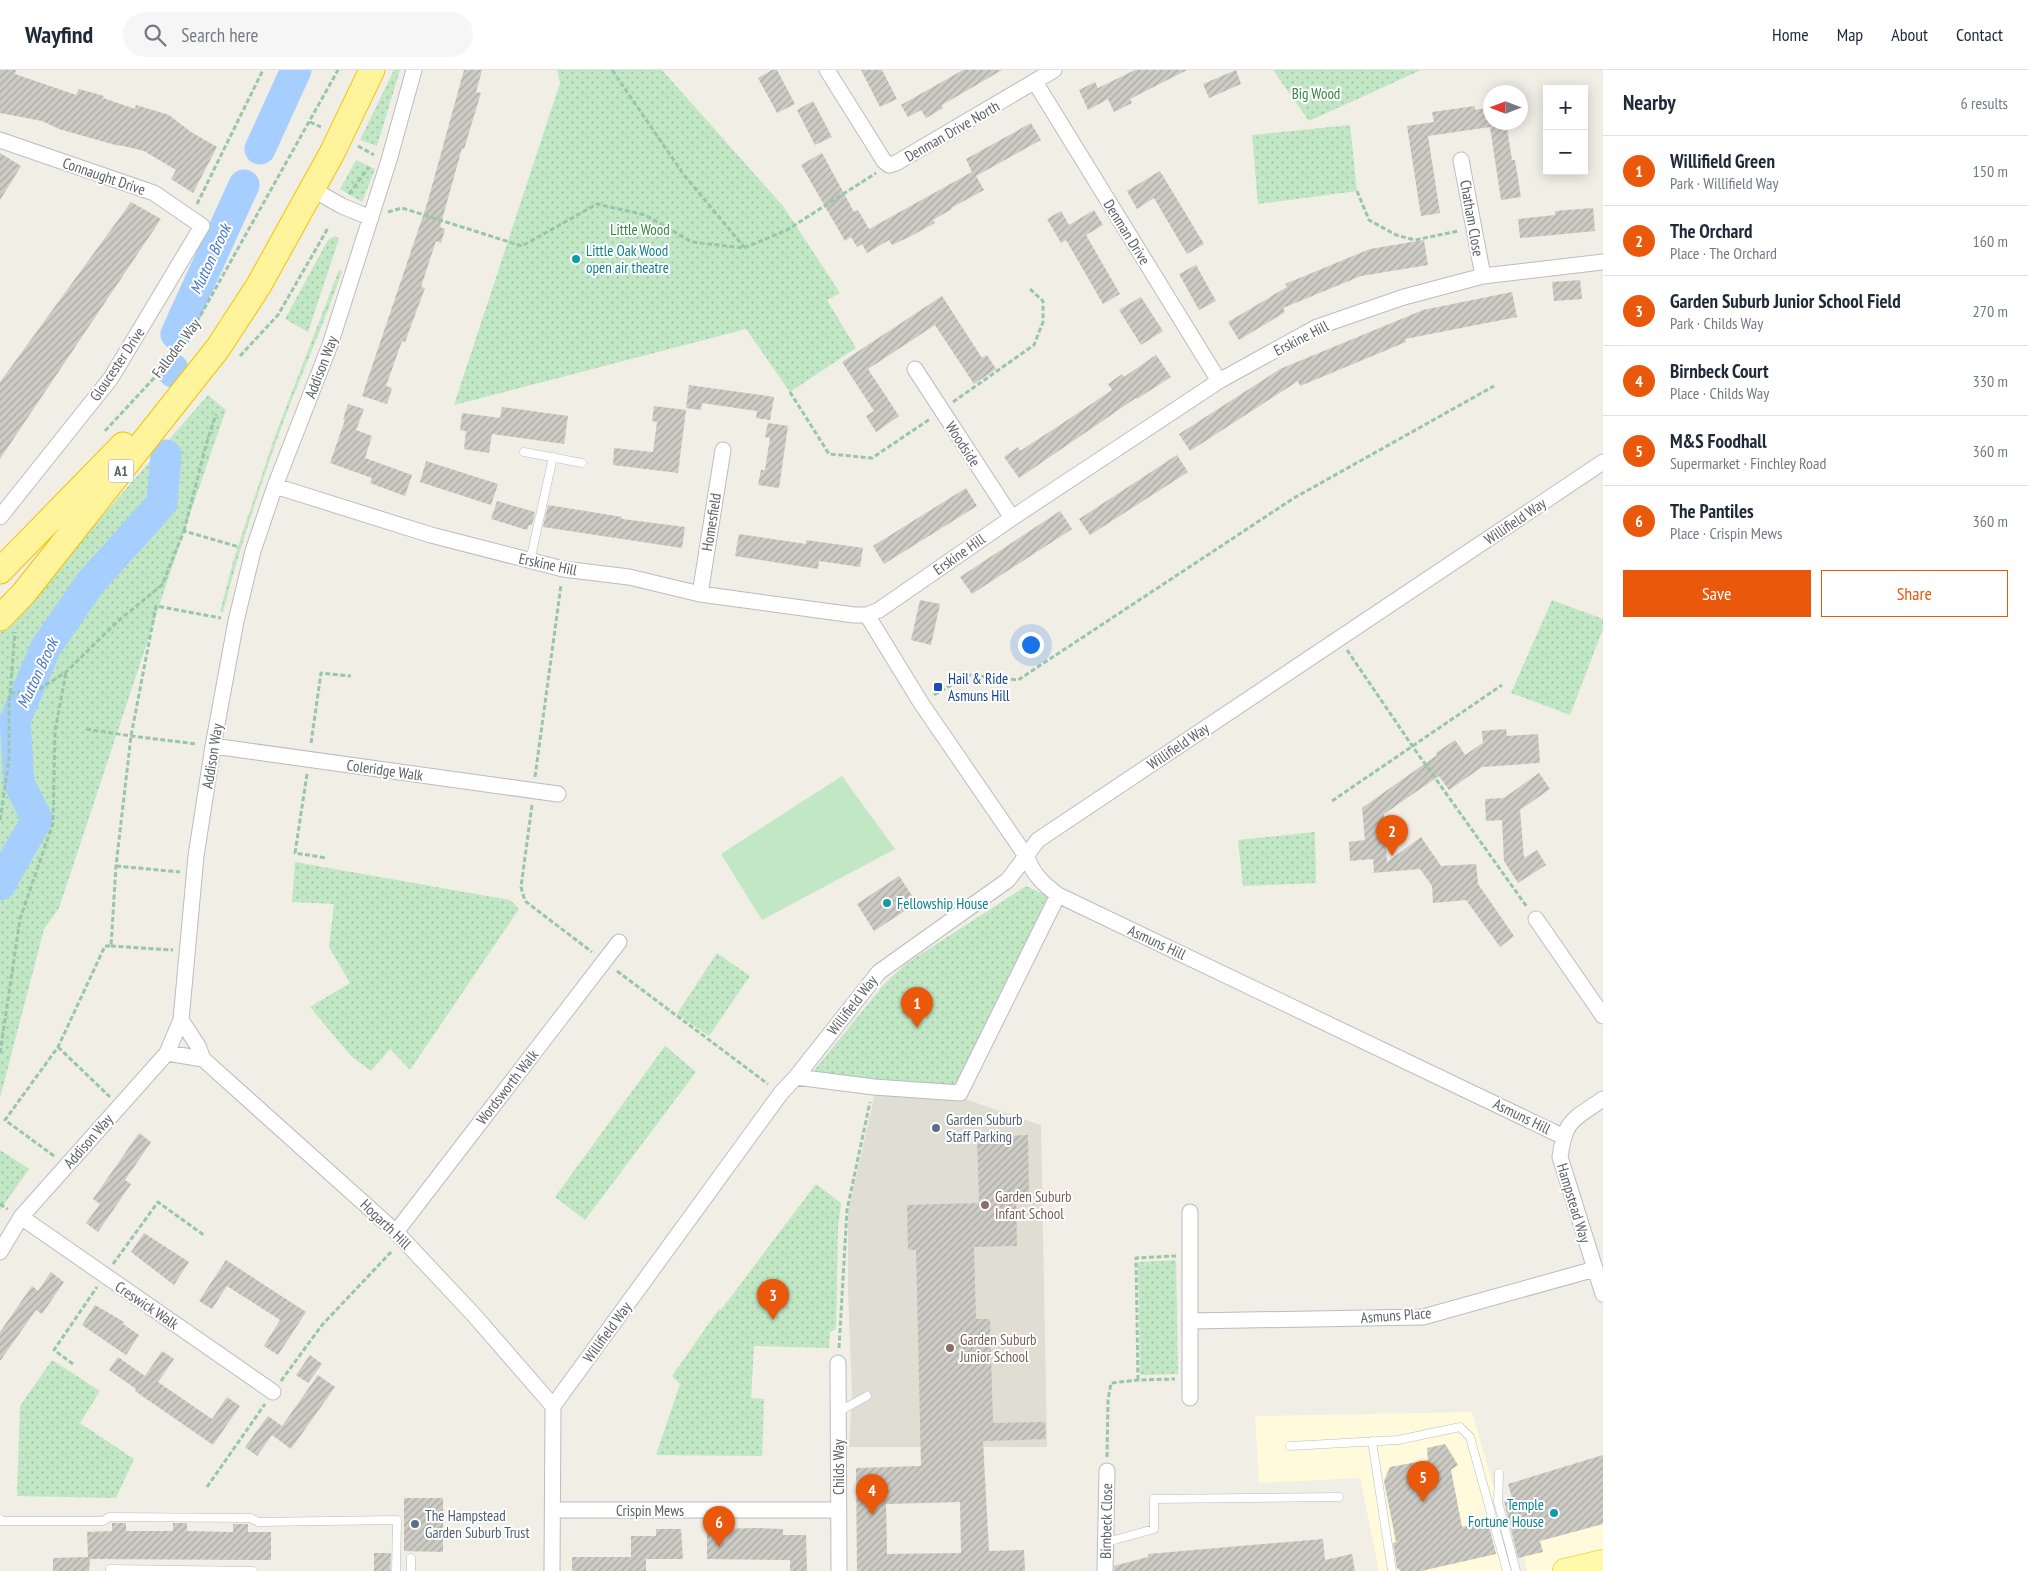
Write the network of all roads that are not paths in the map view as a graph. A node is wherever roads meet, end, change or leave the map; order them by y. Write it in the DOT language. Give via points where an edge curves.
graph roads {
  1 [pos="372,70"];
  2 [pos="414,70"];
  3 [pos="827,70"];
  4 [pos="1054,70"];
  5 [pos="1035,82"];
  6 [pos="0,140"];
  7 [pos="1461,160"];
  8 [pos="312,189"];
  9 [pos="371,218"];
  10 [pos="196,222"];
  11 [pos="1603,262"];
  12 [pos="1482,276"];
  13 [pos="218,348"];
  14 [pos="915,369"];
  15 [pos="1219,381"];
  16 [pos="723,450"];
  17 [pos="524,452"];
  18 [pos="553,457"];
  19 [pos="1603,462"];
  20 [pos="582,463"];
  21 [pos="275,486"];
  22 [pos="0,517"];
  23 [pos="1012,518"];
  24 [pos="530,561"];
  25 [pos="0,571"];
  26 [pos="700,594"];
  27 [pos="867,615"];
  28 [pos="5,619"];
  29 [pos="213,746"];
  30 [pos="558,794"];
  31 [pos="1026,856"];
  32 [pos="1058,895"];
  33 [pos="1536,919"];
  34 [pos="619,942"];
  35 [pos="1603,1016"];
  36 [pos="181,1020"];
  37 [pos="168,1052"];
  38 [pos="203,1059"];
  39 [pos="796,1077"];
  40 [pos="1603,1099"];
  41 [pos="1562,1136"];
  42 [pos="1190,1212"];
  43 [pos="21,1217"];
  44 [pos="399,1236"];
  45 [pos="0,1252"];
  46 [pos="1596,1270"];
  47 [pos="1603,1294"];
  48 [pos="1191,1321"];
  49 [pos="838,1363"];
  50 [pos="273,1392"];
  51 [pos="867,1396"];
  52 [pos="1190,1398"];
  53 [pos="553,1406"];
  54 [pos="838,1412"];
  55 [pos="1372,1441"];
  56 [pos="1290,1446"];
  57 [pos="1107,1471"];
  58 [pos="1499,1473"];
  59 [pos="1339,1497"];
  60 [pos="553,1510"];
  61 [pos="837,1510"];
  62 [pos="0,1519"];
  63 [pos="1107,1542"];
  64 [pos="411,1558"];
  65 [pos="1603,1562"];
  66 [pos="110,1571"];
  67 [pos="253,1571"];
  68 [pos="396,1571"];
  69 [pos="411,1571"];
  70 [pos="552,1571"];
  71 [pos="839,1571"];
  72 [pos="1105,1571"];
  73 [pos="1392,1571"];
  74 [pos="1507,1571"];
  75 [pos="1516,1571"];
  76 [pos="1566,1571"];
  1 -- 8 [label="highway, Falloden Way / A1"];
  2 -- 9 [label="street, Addison Way"];
  3 -- 5 [label="street, Denman Drive North" via="889,165"];
  4 -- 5 [label="street, Denman Drive North"];
  5 -- 15 [label="street, Denman Drive"];
  6 -- 10 [label="street, Connaught Drive" via="154,194"];
  7 -- 12 [label="street, Chatham Close"];
  8 -- 9 [label="street"];
  8 -- 13 [label="highway, Falloden Way / A1" via="259,285"];
  9 -- 21 [label="street, Addison Way" via="330,345"];
  10 -- 22 [label="street, Gloucester Drive" via="111,378"];
  11 -- 12 [label="street, Erskine Hill"];
  12 -- 15 [label="street, Erskine Hill" via="1404,297 1317,327"];
  13 -- 25 [label="highway, Falloden Way / A1"];
  13 -- 28 [label="highway, Falloden Way / A1"];
  14 -- 23 [label="street, Woodside"];
  15 -- 23 [label="street, Erskine Hill"];
  16 -- 26 [label="street, Homesfield"];
  17 -- 18 [label="lane"];
  18 -- 20 [label="lane"];
  18 -- 24 [label="lane"];
  19 -- 31 [label="street, Willifield Way" via="1038,840"];
  21 -- 24 [label="street, Erskine Hill" via="431,535"];
  21 -- 29 [label="street, Addison Way" via="253,551 236,620"];
  23 -- 27 [label="street, Erskine Hill" via="879,610"];
  24 -- 26 [label="street, Erskine Hill" via="563,569 629,577"];
  26 -- 27 [label="street, Erskine Hill"];
  27 -- 31 [label="street, Asmuns Hill" via="921,703"];
  29 -- 30 [label="street, Coleridge Walk"];
  29 -- 36 [label="street, Addison Way" via="195,874"];
  31 -- 32 [label="street, Asmuns Hill" via="1033,872"];
  31 -- 39 [label="street, Willifield Way" via="1008,880 879,972"];
  32 -- 39 [label="street" via="960,1093"];
  32 -- 41 [label="street, Asmuns Hill"];
  33 -- 35 [label="street"];
  34 -- 44 [label="street, Wordsworth Walk"];
  36 -- 37 [label="street, Addison Way"];
  36 -- 38 [label="street, Hogarth Hill"];
  37 -- 38 [label="street"];
  37 -- 43 [label="street, Addison Way"];
  38 -- 44 [label="street, Hogarth Hill"];
  39 -- 53 [label="street, Willifield Way" via="781,1093"];
  40 -- 41 [label="street" via="1570,1122"];
  41 -- 46 [label="street, Hampstead Way" via="1560,1157"];
  42 -- 48 [label="street"];
  43 -- 45 [label="street, Addison Way"];
  43 -- 50 [label="street, Creswick Walk"];
  44 -- 53 [label="street, Hogarth Hill"];
  46 -- 47 [label="street, Hampstead Way"];
  46 -- 48 [label="street, Asmuns Place" via="1423,1316"];
  48 -- 52 [label="street"];
  49 -- 54 [label="street, Childs Way"];
  51 -- 54 [label="lane"];
  53 -- 60 [label="street"];
  54 -- 61 [label="street, Childs Way"];
  55 -- 56 [label="lane"];
  55 -- 73 [label="lane"];
  55 -- 74 [label="lane" via="1398,1440 1460,1427 1470,1437"];
  57 -- 63 [label="street, Birnbeck Close"];
  58 -- 75 [label="lane" via="1498,1502"];
  59 -- 63 [label="lane" via="1154,1499 1154,1529"];
  60 -- 61 [label="street, Crispin Mews"];
  60 -- 70 [label="street"];
  61 -- 71 [label="street, Childs Way"];
  62 -- 68 [label="lane" via="397,1520"];
  63 -- 72 [label="street, Birnbeck Close"];
  64 -- 69 [label="lane"];
  65 -- 76 [label="main road"];
  66 -- 67 [label="lane"];
}
